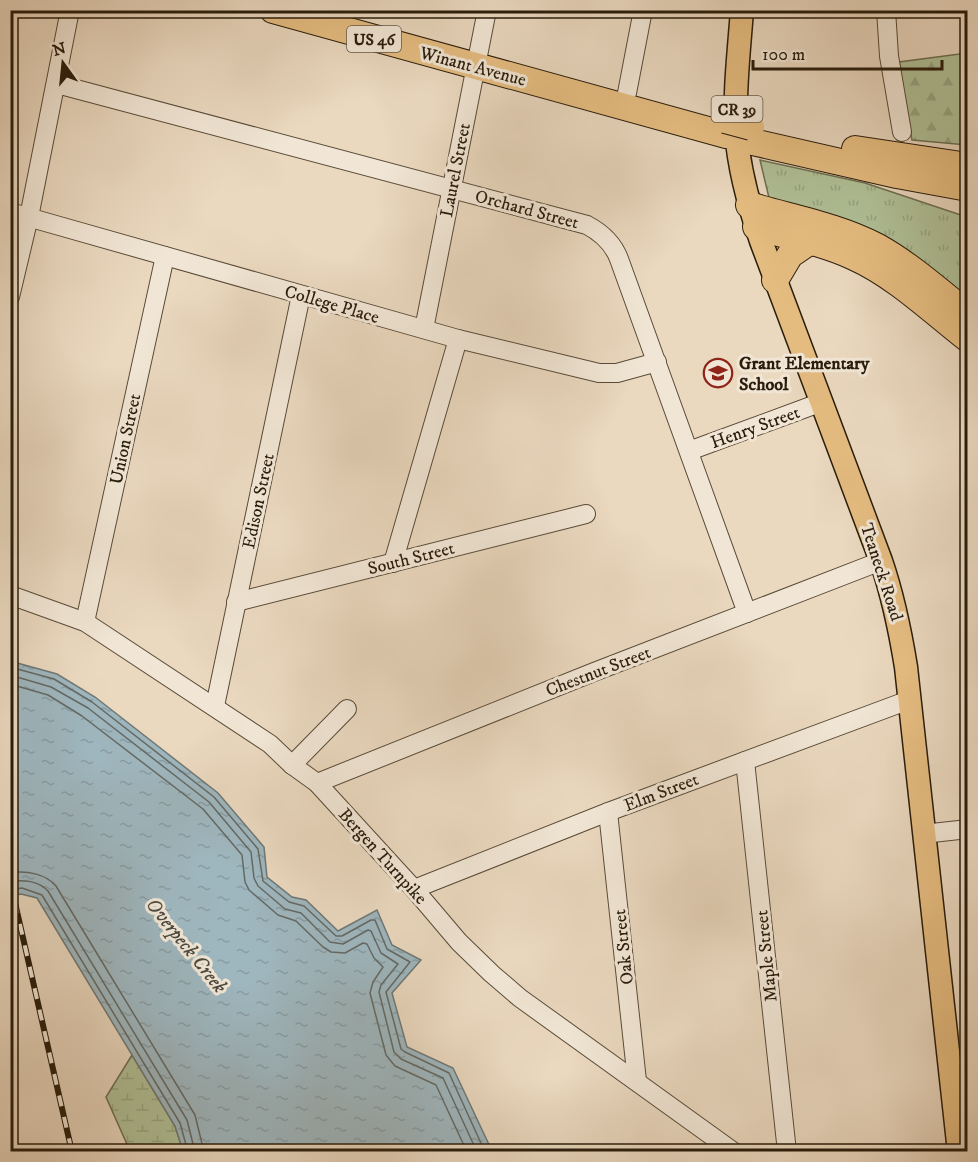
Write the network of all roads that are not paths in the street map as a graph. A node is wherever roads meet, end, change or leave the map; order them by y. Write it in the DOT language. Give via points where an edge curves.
graph roads {
  1 [pos="70,10"];
  2 [pos="273,10"];
  3 [pos="487,10"];
  4 [pos="643,10"];
  5 [pos="742,10"];
  6 [pos="886,10"];
  7 [pos="337,12"];
  8 [pos="477,59"];
  9 [pos="57,84"];
  10 [pos="633,102"];
  11 [pos="902,132"];
  12 [pos="752,134"];
  13 [pos="968,156"];
  14 [pos="918,159"];
  15 [pos="968,166"];
  16 [pos="897,176"];
  17 [pos="451,188"];
  18 [pos="968,188"];
  19 [pos="968,202"];
  20 [pos="10,212"];
  21 [pos="753,216"];
  22 [pos="29,217"];
  23 [pos="809,242"];
  24 [pos="165,256"];
  25 [pos="775,280"];
  26 [pos="301,295"];
  27 [pos="10,297"];
  28 [pos="968,314"];
  29 [pos="424,329"];
  30 [pos="458,339"];
  31 [pos="968,339"];
  32 [pos="657,362"];
  33 [pos="822,402"];
  34 [pos="689,451"];
  35 [pos="586,514"];
  36 [pos="881,561"];
  37 [pos="393,563"];
  38 [pos="10,595"];
  39 [pos="236,602"];
  40 [pos="747,613"];
  41 [pos="85,622"];
  42 [pos="909,700"];
  43 [pos="215,706"];
  44 [pos="347,709"];
  45 [pos="745,761"];
  46 [pos="292,765"];
  47 [pos="317,783"];
  48 [pos="608,812"];
  49 [pos="968,830"];
  50 [pos="923,834"];
  51 [pos="414,888"];
  52 [pos="637,1081"];
  53 [pos="734,1152"];
  54 [pos="787,1152"];
  55 [pos="959,1152"];
  1 -- 9 [label="street"];
  2 -- 8 [label="highway, Winant Avenue / US 46"];
  3 -- 8 [label="street, Laurel Street"];
  4 -- 10 [label="street"];
  5 -- 21 [label="main road, Teaneck Road / CR 39" via="736,132"];
  6 -- 11 [label="street" via="889,56"];
  7 -- 8 [label="highway, Winant Avenue / US 46"];
  8 -- 10 [label="highway, Winant Avenue / US 46"];
  8 -- 17 [label="street, Laurel Street"];
  9 -- 17 [label="street, Orchard Street"];
  9 -- 22 [label="street"];
  10 -- 12 [label="highway, US 46"];
  12 -- 14 [label="highway, US 46"];
  12 -- 16 [label="highway, US 46"];
  13 -- 14 [label="highway"];
  14 -- 15 [label="highway, US 46"];
  16 -- 18 [label="highway, US 46"];
  16 -- 19 [label="highway"];
  17 -- 29 [label="street, Laurel Street"];
  17 -- 32 [label="street, Orchard Street" via="587,225 609,240"];
  20 -- 22 [label="street, College Place"];
  21 -- 23 [label="highway"];
  21 -- 25 [label="main road, Teaneck Road / CR 39"];
  21 -- 28 [label="highway" via="838,231 877,247"];
  22 -- 24 [label="street, College Place"];
  22 -- 27 [label="street"];
  23 -- 25 [label="highway" via="790,255"];
  23 -- 31 [label="highway" via="847,254 879,271"];
  24 -- 26 [label="street, College Place"];
  24 -- 41 [label="street, Union Street"];
  25 -- 33 [label="main road, Teaneck Road / CR 39"];
  26 -- 29 [label="street, College Place"];
  26 -- 39 [label="street, Edison Street"];
  29 -- 30 [label="street, College Place"];
  30 -- 32 [label="street, College Place" via="599,372 616,373"];
  30 -- 37 [label="street"];
  32 -- 34 [label="street, Orchard Street"];
  33 -- 34 [label="street, Henry Street"];
  33 -- 36 [label="main road, Teaneck Road / CR 39"];
  34 -- 40 [label="street, Orchard Street"];
  35 -- 37 [label="street, South Street"];
  36 -- 40 [label="street, Chestnut Street"];
  36 -- 42 [label="main road, Teaneck Road / CR 39" via="900,628"];
  37 -- 39 [label="street, South Street"];
  38 -- 41 [label="street, Bergen Turnpike"];
  39 -- 43 [label="street, Edison Street"];
  40 -- 47 [label="street, Chestnut Street"];
  41 -- 43 [label="street, Bergen Turnpike"];
  42 -- 45 [label="street, Elm Street"];
  42 -- 50 [label="main road, Teaneck Road / CR 39"];
  43 -- 46 [label="street, Bergen Turnpike" via="270,744"];
  44 -- 46 [label="street"];
  45 -- 48 [label="street, Elm Street"];
  45 -- 54 [label="street, Maple Street"];
  46 -- 47 [label="street, Bergen Turnpike"];
  47 -- 51 [label="street, Bergen Turnpike"];
  48 -- 51 [label="street, Elm Street"];
  48 -- 52 [label="street, Oak Street"];
  49 -- 50 [label="street"];
  50 -- 55 [label="main road, Teaneck Road / CR 39"];
  51 -- 52 [label="street, Bergen Turnpike" via="492,975"];
  52 -- 53 [label="street, Bergen Turnpike"];
}
